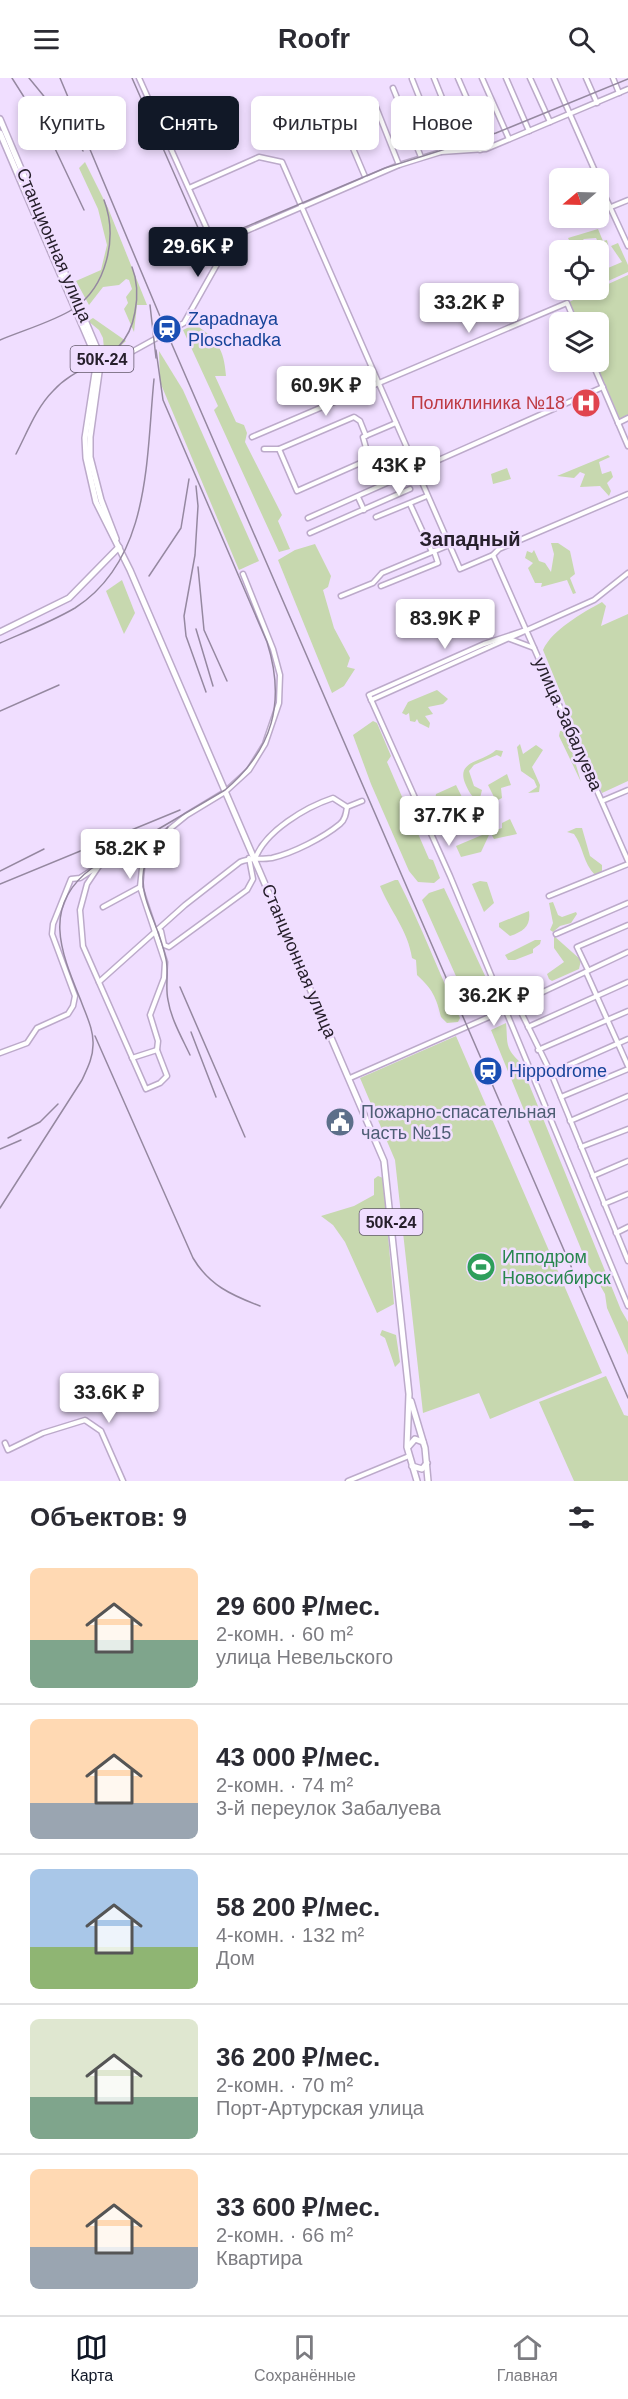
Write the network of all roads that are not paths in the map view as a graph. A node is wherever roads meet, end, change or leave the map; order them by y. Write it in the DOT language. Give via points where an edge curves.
graph roads {
  1 [pos="139,78"];
  2 [pos="434,78"];
  3 [pos="458,78"];
  4 [pos="482,78"];
  5 [pos="506,78"];
  6 [pos="530,78"];
  7 [pos="554,78"];
  8 [pos="586,78"];
  9 [pos="613,78"];
  10 [pos="412,80"];
  11 [pos="393,88"];
  12 [pos="628,89"];
  13 [pos="619,93"];
  14 [pos="441,96"];
  15 [pos="466,96"];
  16 [pos="597,103"];
  17 [pos="568,114"];
  18 [pos="379,115"];
  19 [pos="0,119"];
  20 [pos="550,122"];
  21 [pos="530,130"];
  22 [pos="0,133"];
  23 [pos="509,139"];
  24 [pos="494,145"];
  25 [pos="354,150"];
  26 [pos="463,150"];
  27 [pos="441,152"];
  28 [pos="421,157"];
  29 [pos="399,165"];
  30 [pos="593,168"];
  31 [pos="366,179"];
  32 [pos="189,188"];
  33 [pos="628,200"];
  34 [pos="609,203"];
  35 [pos="302,207"];
  36 [pos="611,207"];
  37 [pos="628,246"];
  38 [pos="225,251"];
  39 [pos="571,312"];
  40 [pos="99,371"];
  41 [pos="596,372"];
  42 [pos="380,385"];
  43 [pos="603,387"];
  44 [pos="628,418"];
  45 [pos="396,423"];
  46 [pos="618,423"];
  47 [pos="366,436"];
  48 [pos="252,437"];
  49 [pos="628,446"];
  50 [pos="264,449"];
  51 [pos="279,449"];
  52 [pos="417,471"];
  53 [pos="410,489"];
  54 [pos="628,494"];
  55 [pos="428,496"];
  56 [pos="358,497"];
  57 [pos="410,503"];
  58 [pos="364,510"];
  59 [pos="376,517"];
  60 [pos="308,518"];
  61 [pos="310,533"];
  62 [pos="449,545"];
  63 [pos="119,547"];
  64 [pos="433,552"];
  65 [pos="494,555"];
  66 [pos="628,573"];
  67 [pos="243,574"];
  68 [pos="381,586"];
  69 [pos="341,596"];
  70 [pos="526,630"];
  71 [pos="0,632"];
  72 [pos="510,639"];
  73 [pos="535,649"];
  74 [pos="370,698"];
  75 [pos="628,790"];
  76 [pos="225,792"];
  77 [pos="362,801"];
  78 [pos="602,801"];
  79 [pos="347,807"];
  80 [pos="137,843"];
  81 [pos="252,859"];
  82 [pos="628,863"];
  83 [pos="99,866"];
  84 [pos="140,887"];
  85 [pos="549,896"];
  86 [pos="628,903"];
  87 [pos="103,908"];
  88 [pos="628,925"];
  89 [pos="160,930"];
  90 [pos="156,934"];
  91 [pos="556,934"];
  92 [pos="628,952"];
  93 [pos="587,971"];
  94 [pos="99,982"];
  95 [pos="628,982"];
  96 [pos="597,996"];
  97 [pos="517,1004"];
  98 [pos="506,1010"];
  99 [pos="628,1011"];
  100 [pos="608,1020"];
  101 [pos="528,1027"];
  102 [pos="628,1039"];
  103 [pos="618,1044"];
  104 [pos="157,1050"];
  105 [pos="538,1050"];
  106 [pos="0,1053"];
  107 [pos="132,1058"];
  108 [pos="628,1068"];
  109 [pos="551,1073"];
  110 [pos="350,1078"];
  111 [pos="628,1096"];
  112 [pos="561,1097"];
  113 [pos="570,1121"];
  114 [pos="628,1129"];
  115 [pos="581,1147"];
  116 [pos="628,1161"];
  117 [pos="593,1176"];
  118 [pos="628,1194"];
  119 [pos="604,1204"];
  120 [pos="628,1227"];
  121 [pos="616,1233"];
  122 [pos="628,1260"];
  123 [pos="628,1306"];
  124 [pos="409,1394"];
  125 [pos="5,1443"];
  126 [pos="424,1443"];
  127 [pos="408,1447"];
  128 [pos="409,1456"];
  129 [pos="427,1460"];
  130 [pos="412,1466"];
  131 [pos="123,1481"];
  132 [pos="348,1481"];
  133 [pos="417,1481"];
  134 [pos="428,1481"];
  1 -- 32 [label="street"];
  2 -- 14 [label="street"];
  3 -- 15 [label="street"];
  4 -- 23 [label="street"];
  5 -- 21 [label="street"];
  6 -- 20 [label="street"];
  7 -- 17 [label="street"];
  8 -- 16 [label="street"];
  9 -- 13 [label="street"];
  10 -- 27 [label="street"];
  11 -- 28 [label="street"];
  12 -- 13 [label="street"];
  13 -- 16 [label="street"];
  16 -- 17 [label="street"];
  17 -- 20 [label="street"];
  17 -- 30 [label="street"];
  18 -- 29 [label="street"];
  19 -- 40 [label="main road, Станционная улица / 50К-24" via="88,324 101,358"];
  20 -- 21 [label="street"];
  21 -- 23 [label="street"];
  22 -- 40 [label="main road, 50К-24"];
  23 -- 24 [label="street"];
  25 -- 31 [label="street"];
  26 -- 27 [label="street"];
  27 -- 28 [label="street"];
  28 -- 29 [label="street"];
  29 -- 31 [label="street"];
  31 -- 35 [label="street"];
  32 -- 35 [label="street" via="259,158 270,158 282,162"];
  32 -- 38 [label="street" via="214,242"];
  33 -- 36 [label="street"];
  34 -- 36 [label="street"];
  35 -- 38 [label="street" via="234,237"];
  35 -- 42 [label="street"];
  36 -- 37 [label="street"];
  38 -- 40 [label="street" via="184,323"];
  39 -- 42 [label="street" via="567,303"];
  40 -- 63 [label="main road, Станционная улица / 50К-24" via="85,438 86,458 96,502"];
  41 -- 43 [label="street"];
  42 -- 45 [label="street"];
  42 -- 48 [label="street"];
  43 -- 46 [label="street"];
  43 -- 52 [label="street"];
  44 -- 46 [label="street"];
  45 -- 47 [label="street"];
  45 -- 52 [label="street"];
  46 -- 49 [label="street"];
  47 -- 51 [label="street" via="354,417"];
  47 -- 51 [label="street" via="365,461 297,491"];
  50 -- 51 [label="street"];
  52 -- 55 [label="street"];
  52 -- 56 [label="street"];
  53 -- 58 [label="street"];
  54 -- 65 [label="street" via="499,549"];
  55 -- 57 [label="street"];
  55 -- 62 [label="street"];
  56 -- 58 [label="street"];
  56 -- 60 [label="street"];
  57 -- 59 [label="street"];
  57 -- 64 [label="street"];
  58 -- 61 [label="street"];
  62 -- 64 [label="street"];
  62 -- 65 [label="street" via="460,570"];
  63 -- 71 [label="main road" via="69,598"];
  63 -- 76 [label="main road, Станционная улица / 50К-24"];
  64 -- 68 [label="street" via="438,563"];
  64 -- 69 [label="street" via="382,573 373,583"];
  65 -- 70 [label="street, улица Забалуева"];
  66 -- 70 [label="street" via="594,600"];
  67 -- 76 [label="street" via="273,649 281,691 265,744 249,770"];
  70 -- 72 [label="street"];
  70 -- 73 [label="street, улица Забалуева"];
  70 -- 74 [label="street" via="484,644"];
  72 -- 73 [label="street"];
  72 -- 74 [label="street"];
  73 -- 78 [label="street, улица Забалуева"];
  74 -- 98 [label="street"];
  75 -- 78 [label="street"];
  76 -- 80 [label="street" via="166,832"];
  76 -- 81 [label="main road, Станционная улица / 50К-24"];
  77 -- 79 [label="street"];
  78 -- 82 [label="street, улица Забалуева"];
  79 -- 81 [label="street" via="340,824 280,856"];
  79 -- 81 [label="street" via="333,798 304,812 264,842"];
  80 -- 83 [label="street"];
  80 -- 84 [label="street" via="143,859"];
  81 -- 89 [label="street" via="230,869"];
  81 -- 89 [label="street" via="254,879 247,890 169,947"];
  81 -- 110 [label="main road, Станционная улица / 50К-24"];
  82 -- 85 [label="street"];
  83 -- 94 [label="street" via="87,884 79,921 83,946"];
  83 -- 106 [label="street" via="71,879 53,924 52,934 75,996 73,1006 68,1014 37,1028 27,1043"];
  84 -- 87 [label="street"];
  84 -- 90 [label="street"];
  86 -- 91 [label="street"];
  88 -- 93 [label="street" via="577,947"];
  89 -- 90 [label="street"];
  90 -- 94 [label="street"];
  90 -- 104 [label="street" via="165,962 164,978 150,1010"];
  92 -- 93 [label="street"];
  93 -- 96 [label="street"];
  93 -- 97 [label="street"];
  94 -- 107 [label="street"];
  95 -- 96 [label="street"];
  96 -- 100 [label="street"];
  96 -- 101 [label="street"];
  97 -- 98 [label="street"];
  97 -- 101 [label="street"];
  98 -- 110 [label="street"];
  98 -- 123 [label="street"];
  99 -- 100 [label="street"];
  100 -- 103 [label="street"];
  100 -- 105 [label="street"];
  101 -- 105 [label="street"];
  102 -- 103 [label="street"];
  103 -- 108 [label="street"];
  103 -- 109 [label="street"];
  104 -- 107 [label="street"];
  104 -- 107 [label="street" via="167,1076 146,1089"];
  105 -- 109 [label="street"];
  108 -- 112 [label="street"];
  109 -- 112 [label="street"];
  110 -- 124 [label="main road, Станционная улица / 50К-24" via="386,1171"];
  111 -- 113 [label="street"];
  112 -- 113 [label="street"];
  113 -- 115 [label="street"];
  114 -- 115 [label="street"];
  115 -- 117 [label="street"];
  116 -- 117 [label="street"];
  117 -- 119 [label="street"];
  118 -- 119 [label="street"];
  119 -- 121 [label="street"];
  120 -- 121 [label="street"];
  121 -- 122 [label="street"];
  124 -- 126 [label="main road, 50К-24"];
  124 -- 127 [label="main road, 50К-24"];
  125 -- 131 [label="street" via="8,1450 43,1433 85,1420 101,1431"];
  126 -- 127 [label="main road" via="415,1439"];
  126 -- 129 [label="main road, 50К-24"];
  127 -- 128 [label="main road, 50К-24"];
  128 -- 130 [label="main road, 50К-24"];
  128 -- 132 [label="street"];
  129 -- 130 [label="main road" via="422,1469"];
  129 -- 134 [label="main road, 50К-24"];
  130 -- 133 [label="main road, 50К-24"];
}
